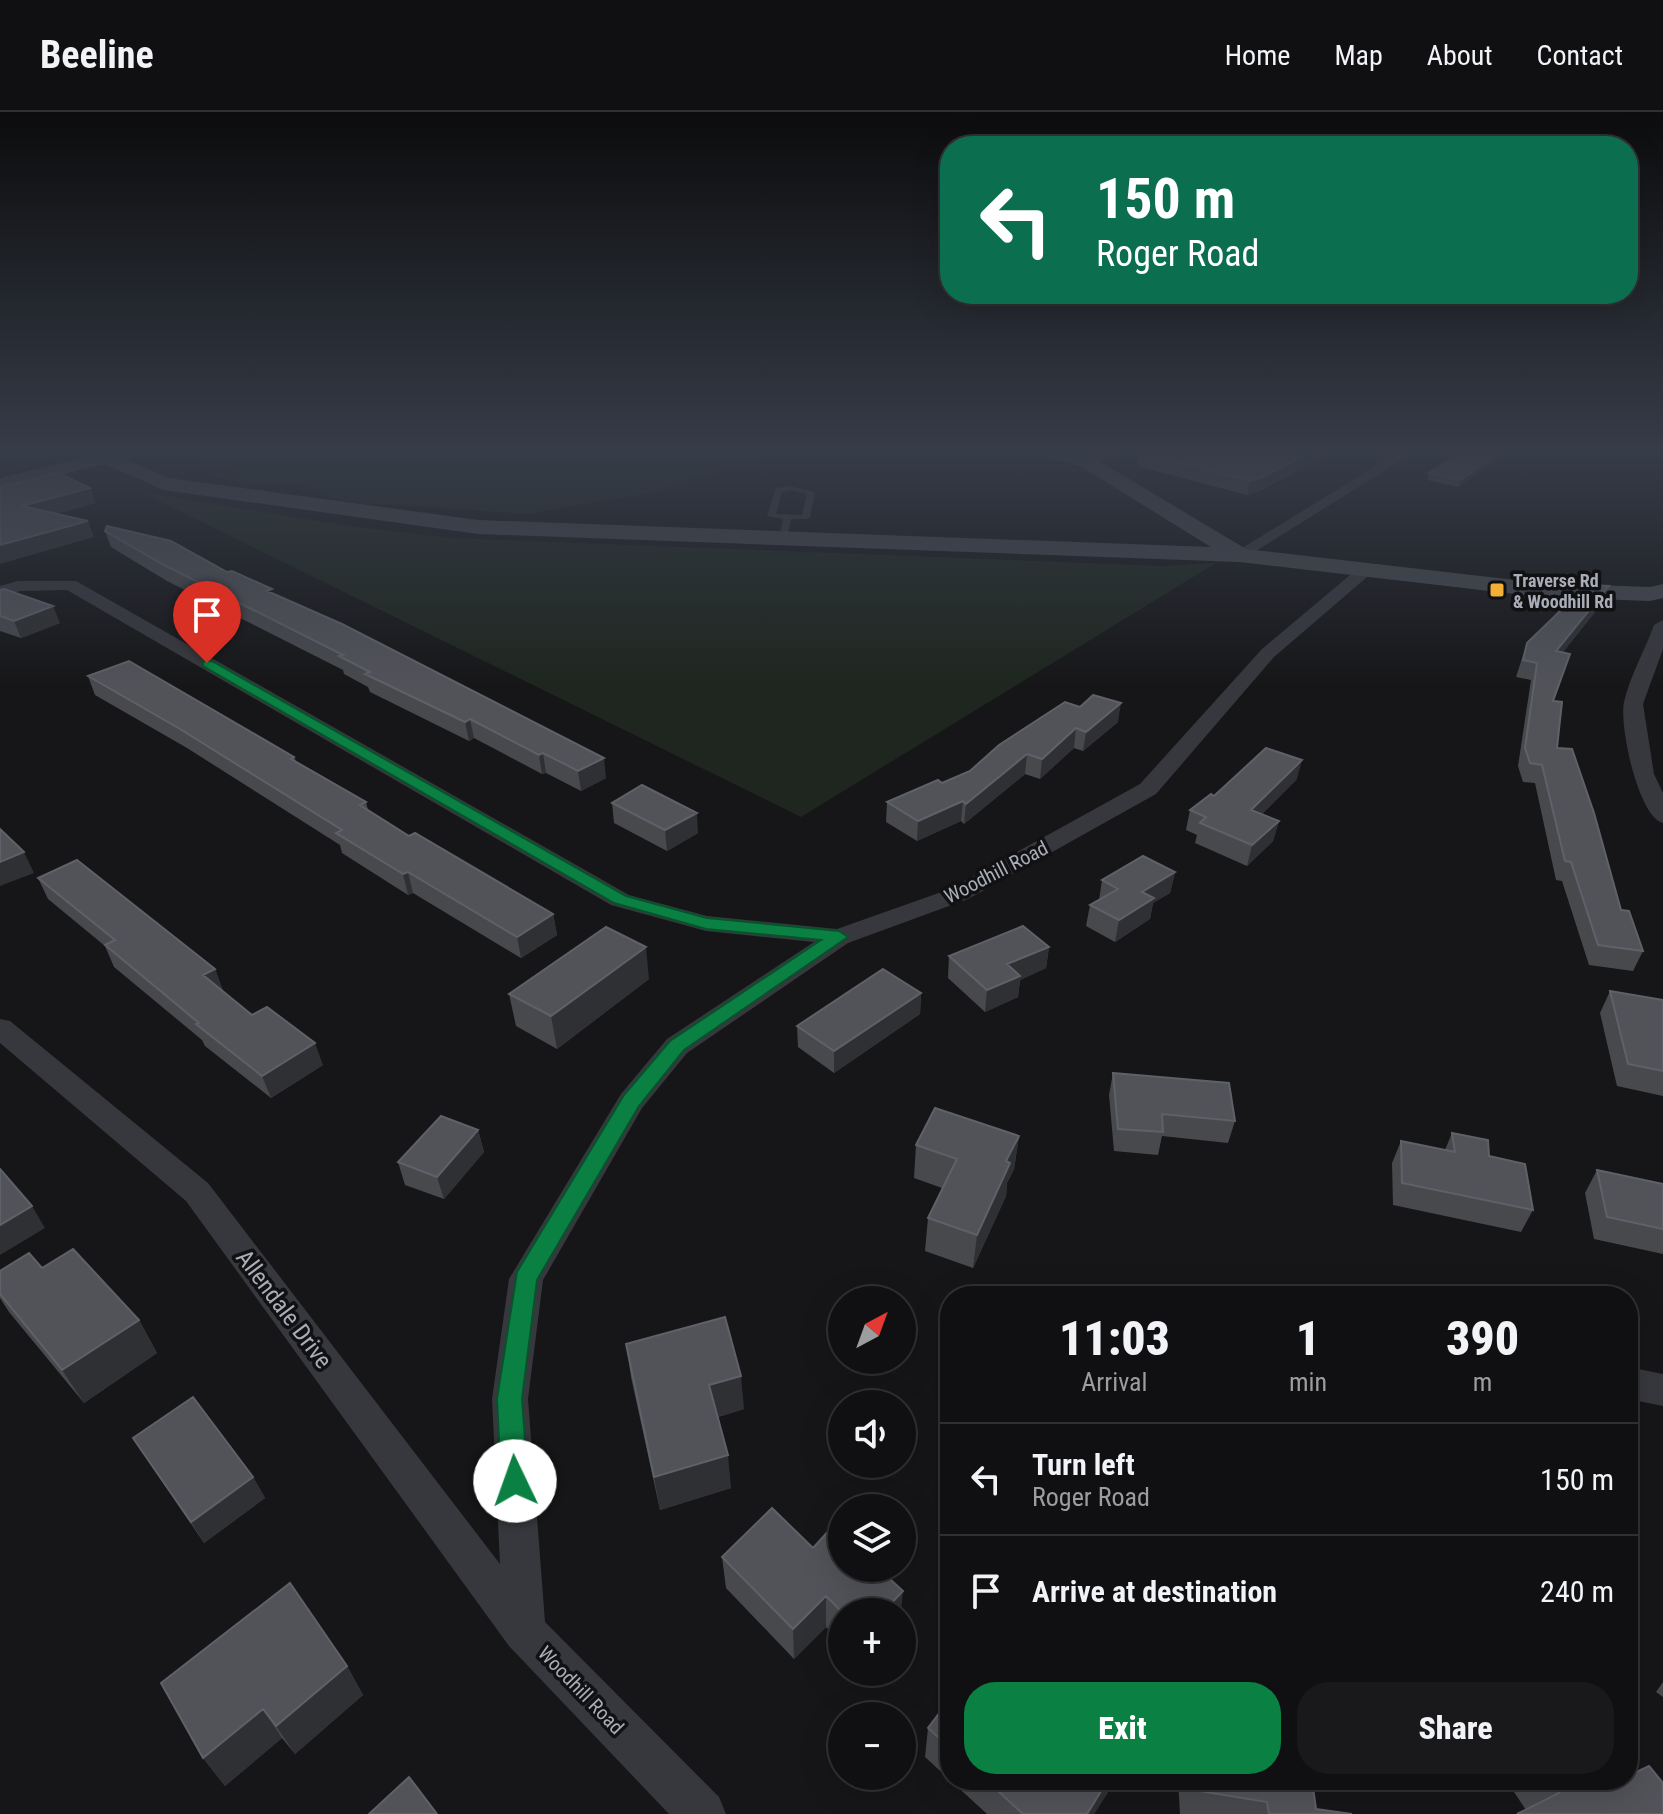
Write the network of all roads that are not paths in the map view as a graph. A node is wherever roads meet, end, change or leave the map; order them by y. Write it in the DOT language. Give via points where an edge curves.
graph roads {
  1 [pos="808,528"];
  2 [pos="1196,528"];
  3 [pos="1282,528"];
  4 [pos="1239,555"];
  5 [pos="1368,568"];
  6 [pos="0,592"];
  7 [pos="1659,598"];
  8 [pos="1663,625"];
  9 [pos="1663,816"];
  10 [pos="839,937"];
  11 [pos="0,1028"];
  12 [pos="1638,1385"];
  13 [pos="1663,1390"];
  14 [pos="524,1631"];
  15 [pos="702,1814"];
  1 -- 4 [label="street"];
  2 -- 4 [label="street"];
  3 -- 4 [label="street"];
  4 -- 5 [label="street"];
  5 -- 7 [label="street" via="1541,590"];
  5 -- 10 [label="street, Woodhill Road" via="1268,653 1148,789 959,894"];
  6 -- 10 [label="street" via="18,586 70,585 620,900 706,923"];
  8 -- 9 [label="street" via="1633,704 1643,774"];
  10 -- 14 [label="street, Woodhill Road" via="677,1046 631,1101 526,1279 510,1399"];
  11 -- 14 [label="street, Allendale Drive" via="197,1192"];
  12 -- 13 [label="street"];
  14 -- 15 [label="street, Woodhill Road"];
}
